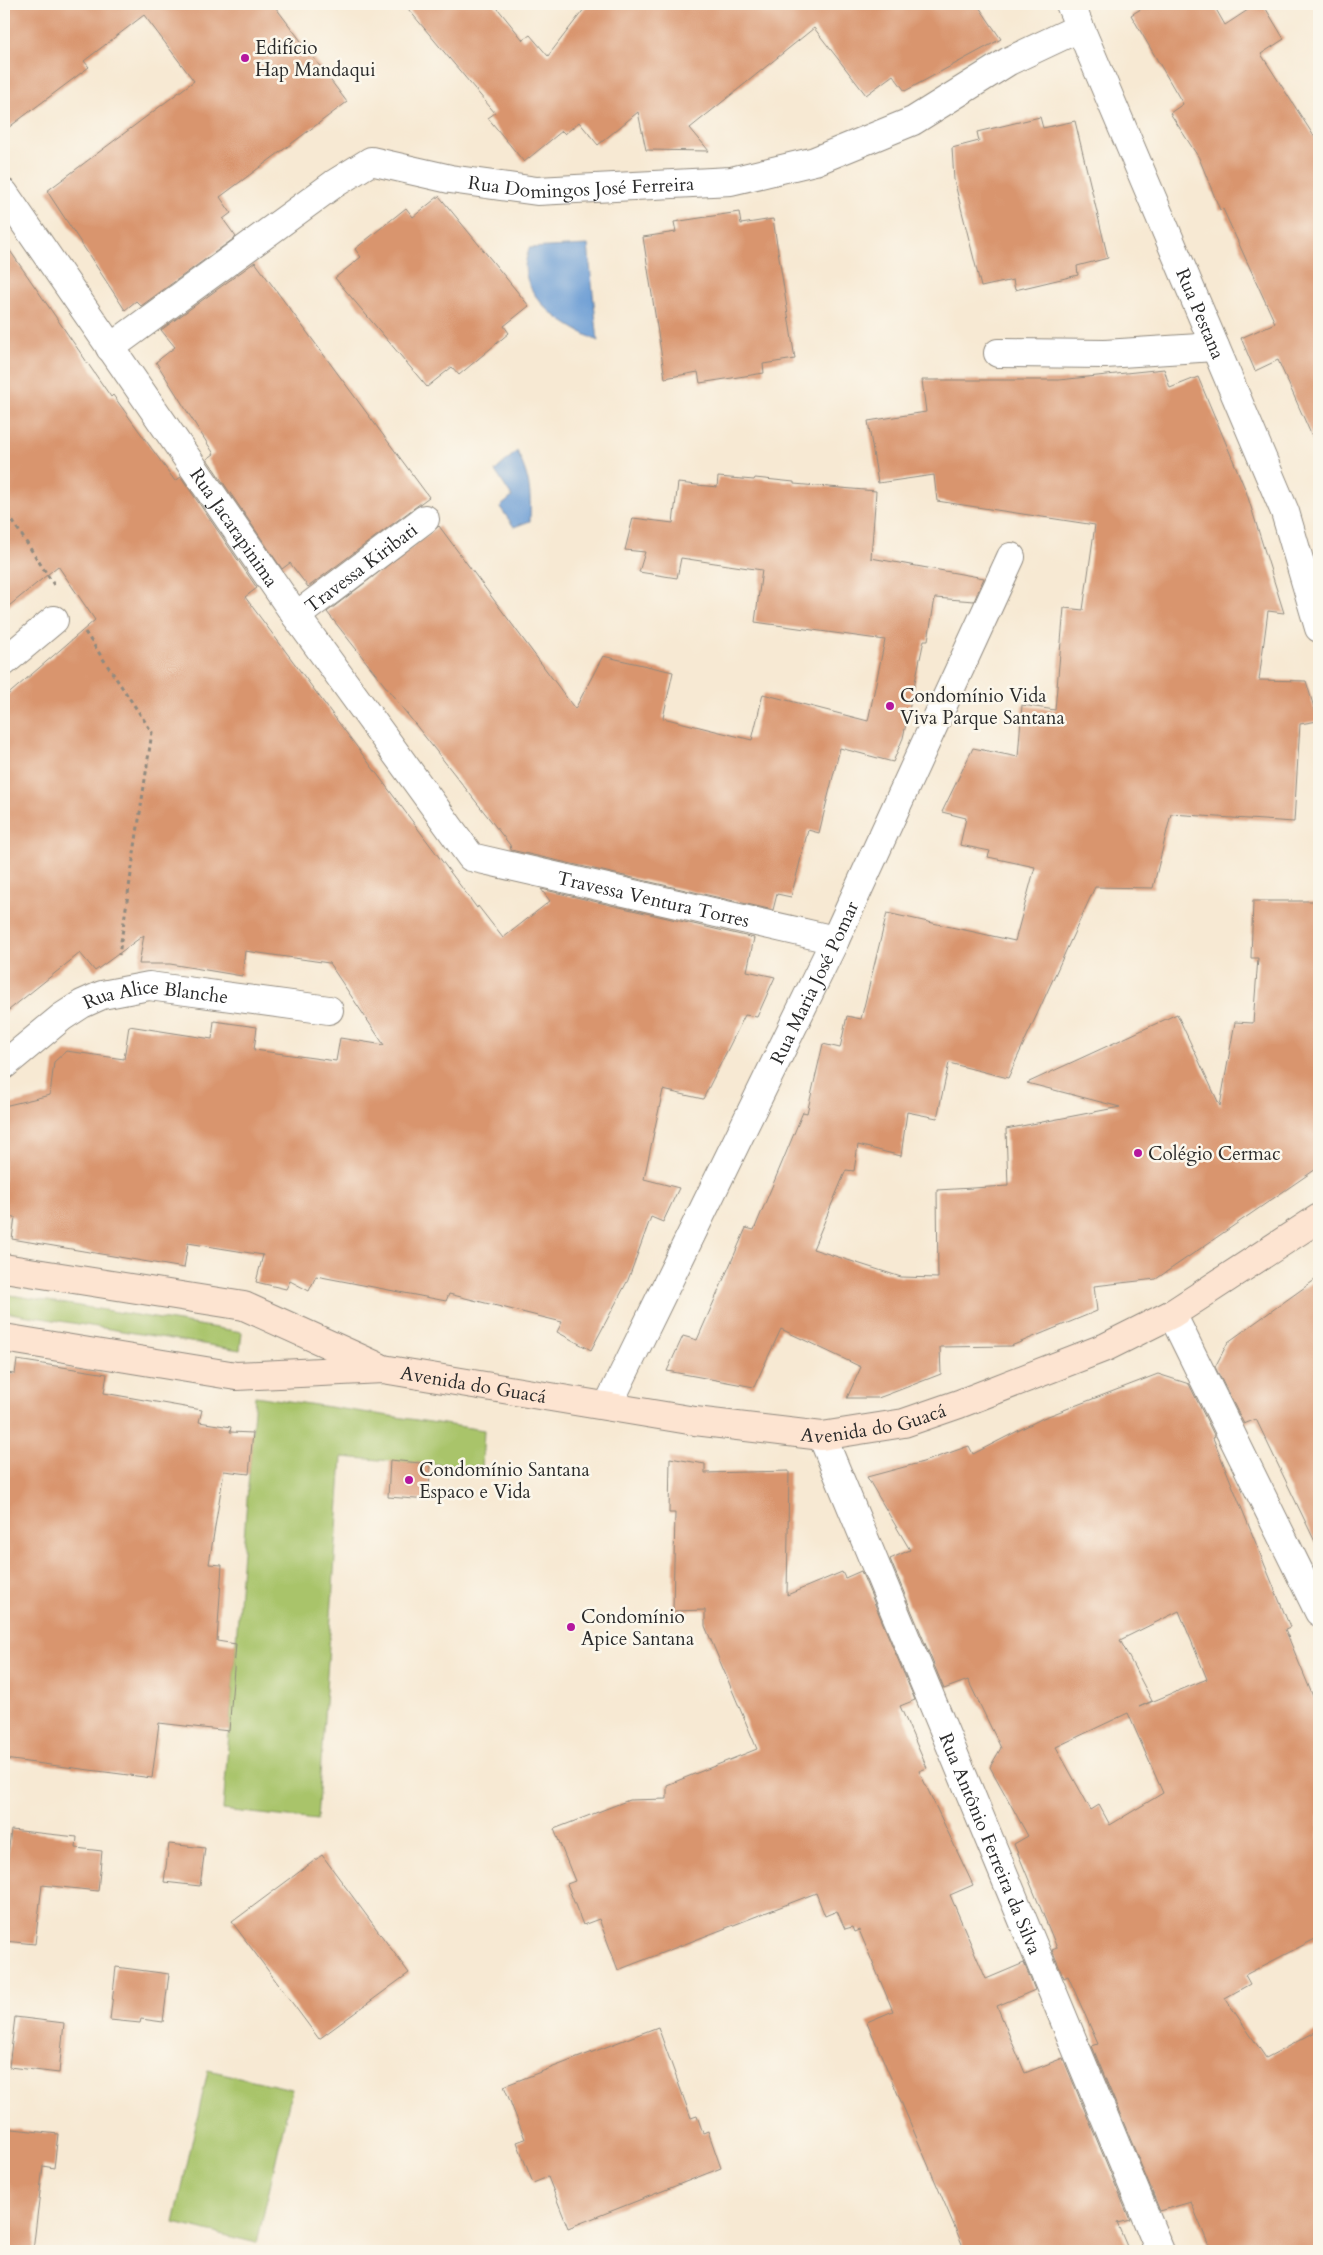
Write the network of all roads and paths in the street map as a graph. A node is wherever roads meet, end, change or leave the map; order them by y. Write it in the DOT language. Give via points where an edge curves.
graph roads {
  1 [pos="1075,16"];
  2 [pos="4,193"];
  3 [pos="1215,347"];
  4 [pos="110,348"];
  5 [pos="998,353"];
  6 [pos="4,508"];
  7 [pos="424,519"];
  8 [pos="1011,557"];
  9 [pos="58,591"];
  10 [pos="296,616"];
  11 [pos="67,622"];
  12 [pos="1319,628"];
  13 [pos="4,662"];
  14 [pos="471,857"];
  15 [pos="835,940"];
  16 [pos="114,993"];
  17 [pos="329,1010"];
  18 [pos="4,1065"];
  19 [pos="1319,1218"];
  20 [pos="4,1268"];
  21 [pos="1172,1314"];
  22 [pos="4,1338"];
  23 [pos="383,1369"];
  24 [pos="608,1405"];
  25 [pos="822,1436"];
  26 [pos="1319,1612"];
  27 [pos="1160,2251"];
  1 -- 3 [label="street, Rua Pestana"];
  1 -- 4 [label="street, Rua Domingos José Ferreira" via="913,121 815,162 731,181 536,191 450,179 371,161 334,184"];
  2 -- 4 [label="street, Rua Jacarapinima"];
  3 -- 5 [label="street" via="1105,354"];
  3 -- 12 [label="street, Rua Pestana" via="1285,512"];
  4 -- 10 [label="street, Rua Jacarapinima"];
  6 -- 9 [label="path"];
  7 -- 10 [label="street, Travessa Kiribati"];
  8 -- 15 [label="street, Rua Maria José Pomar"];
  10 -- 14 [label="street, Rua Jacarapinima"];
  11 -- 13 [label="street"];
  11 -- 16 [label="path" via="152,732"];
  14 -- 15 [label="street, Travessa Ventura Torres"];
  15 -- 24 [label="street, Rua Maria José Pomar"];
  16 -- 17 [label="street, Rua Alice Blanche" via="149,986"];
  16 -- 18 [label="street, Rua Alice Blanche" via="82,1004 62,1016"];
  19 -- 21 [label="street, Avenida do Guacá"];
  20 -- 23 [label="street, Avenida do Guacá" via="244,1306"];
  21 -- 25 [label="street, Avenida do Guacá" via="1076,1360 959,1404 904,1423"];
  21 -- 26 [label="street"];
  22 -- 23 [label="street, Avenida do Guacá" via="236,1376"];
  23 -- 24 [label="street, Avenida do Guacá"];
  24 -- 25 [label="street, Avenida do Guacá" via="695,1421"];
  25 -- 27 [label="street, Rua Antônio Ferreira da Silva"];
}
